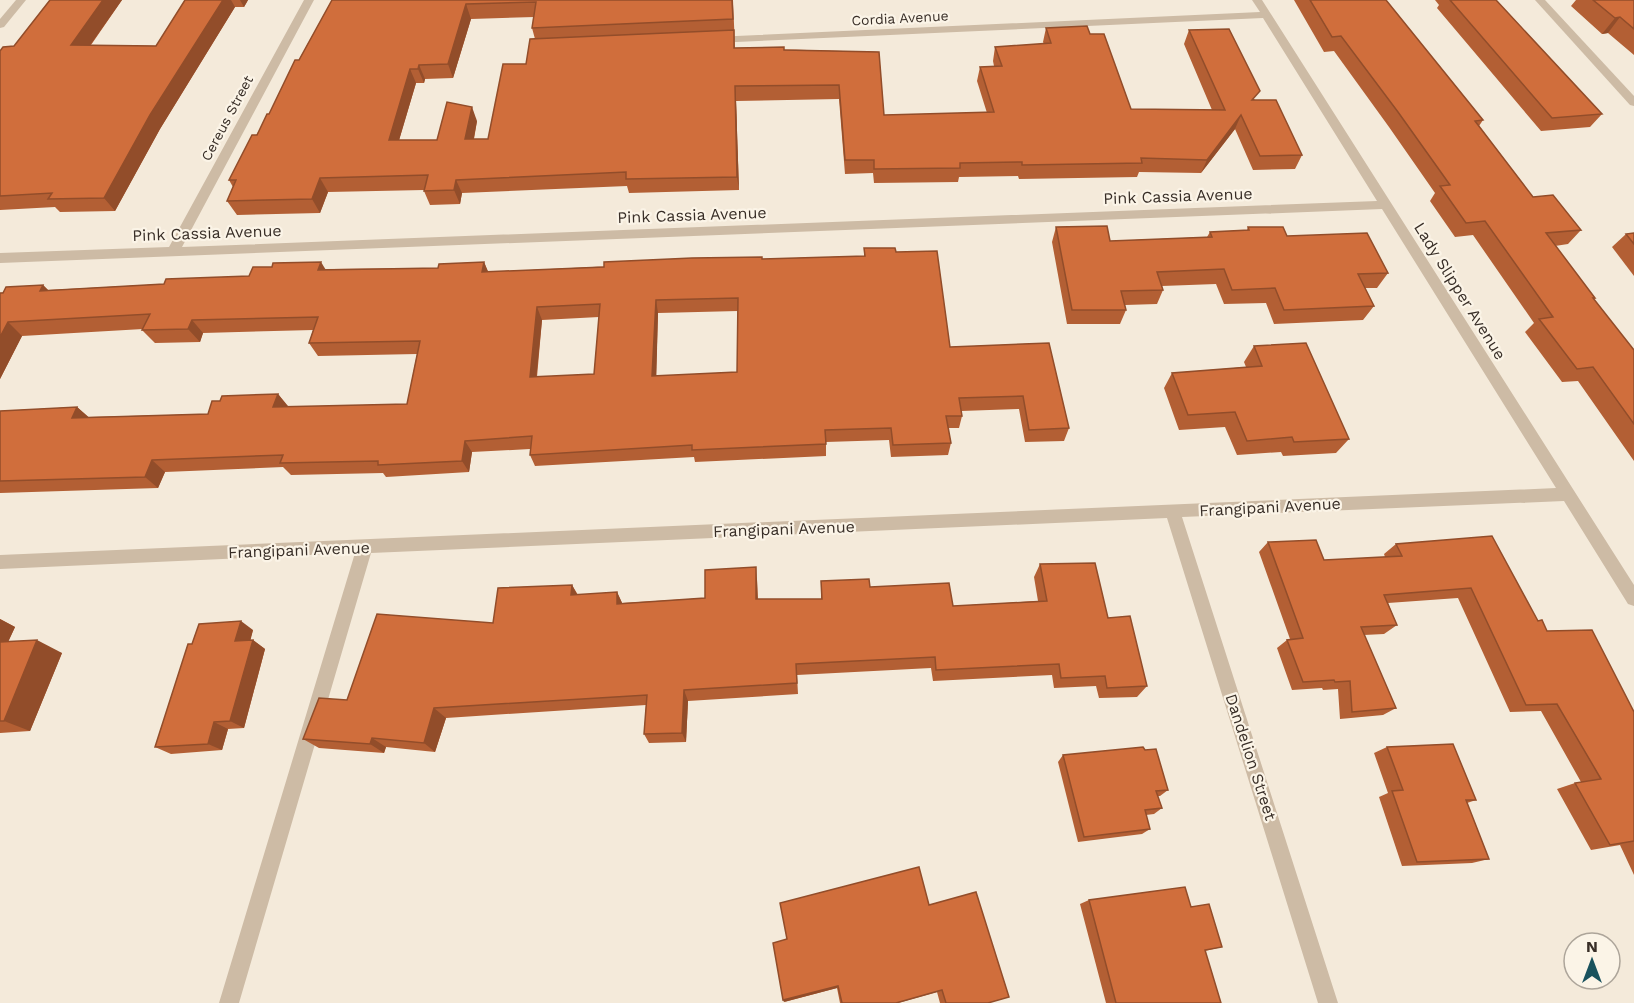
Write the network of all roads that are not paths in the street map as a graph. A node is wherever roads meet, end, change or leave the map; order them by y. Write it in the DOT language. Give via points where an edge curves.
graph roads {
  1 [pos="21,0"];
  2 [pos="309,0"];
  3 [pos="1257,0"];
  4 [pos="1540,0"];
  5 [pos="1266,15"];
  6 [pos="0,25"];
  7 [pos="700,41"];
  8 [pos="1634,103"];
  9 [pos="1386,205"];
  10 [pos="173,251"];
  11 [pos="0,258"];
  12 [pos="1568,494"];
  13 [pos="1173,512"];
  14 [pos="365,547"];
  15 [pos="0,562"];
  16 [pos="1634,600"];
  17 [pos="229,1003"];
  18 [pos="1328,1003"];
  1 -- 6 [label="street"];
  2 -- 10 [label="street, Cereus Street"];
  3 -- 5 [label="street, Lady Slipper Avenue"];
  4 -- 8 [label="street"];
  5 -- 7 [label="street, Cordia Avenue"];
  5 -- 9 [label="street, Lady Slipper Avenue"];
  9 -- 10 [label="street, Pink Cassia Avenue"];
  9 -- 12 [label="street, Lady Slipper Avenue"];
  10 -- 11 [label="street, Pink Cassia Avenue"];
  12 -- 13 [label="street, Frangipani Avenue"];
  12 -- 16 [label="street, Lady Slipper Avenue"];
  13 -- 14 [label="street, Frangipani Avenue"];
  13 -- 18 [label="street, Dandelion Street"];
  14 -- 15 [label="street, Frangipani Avenue"];
  14 -- 17 [label="street"];
}
